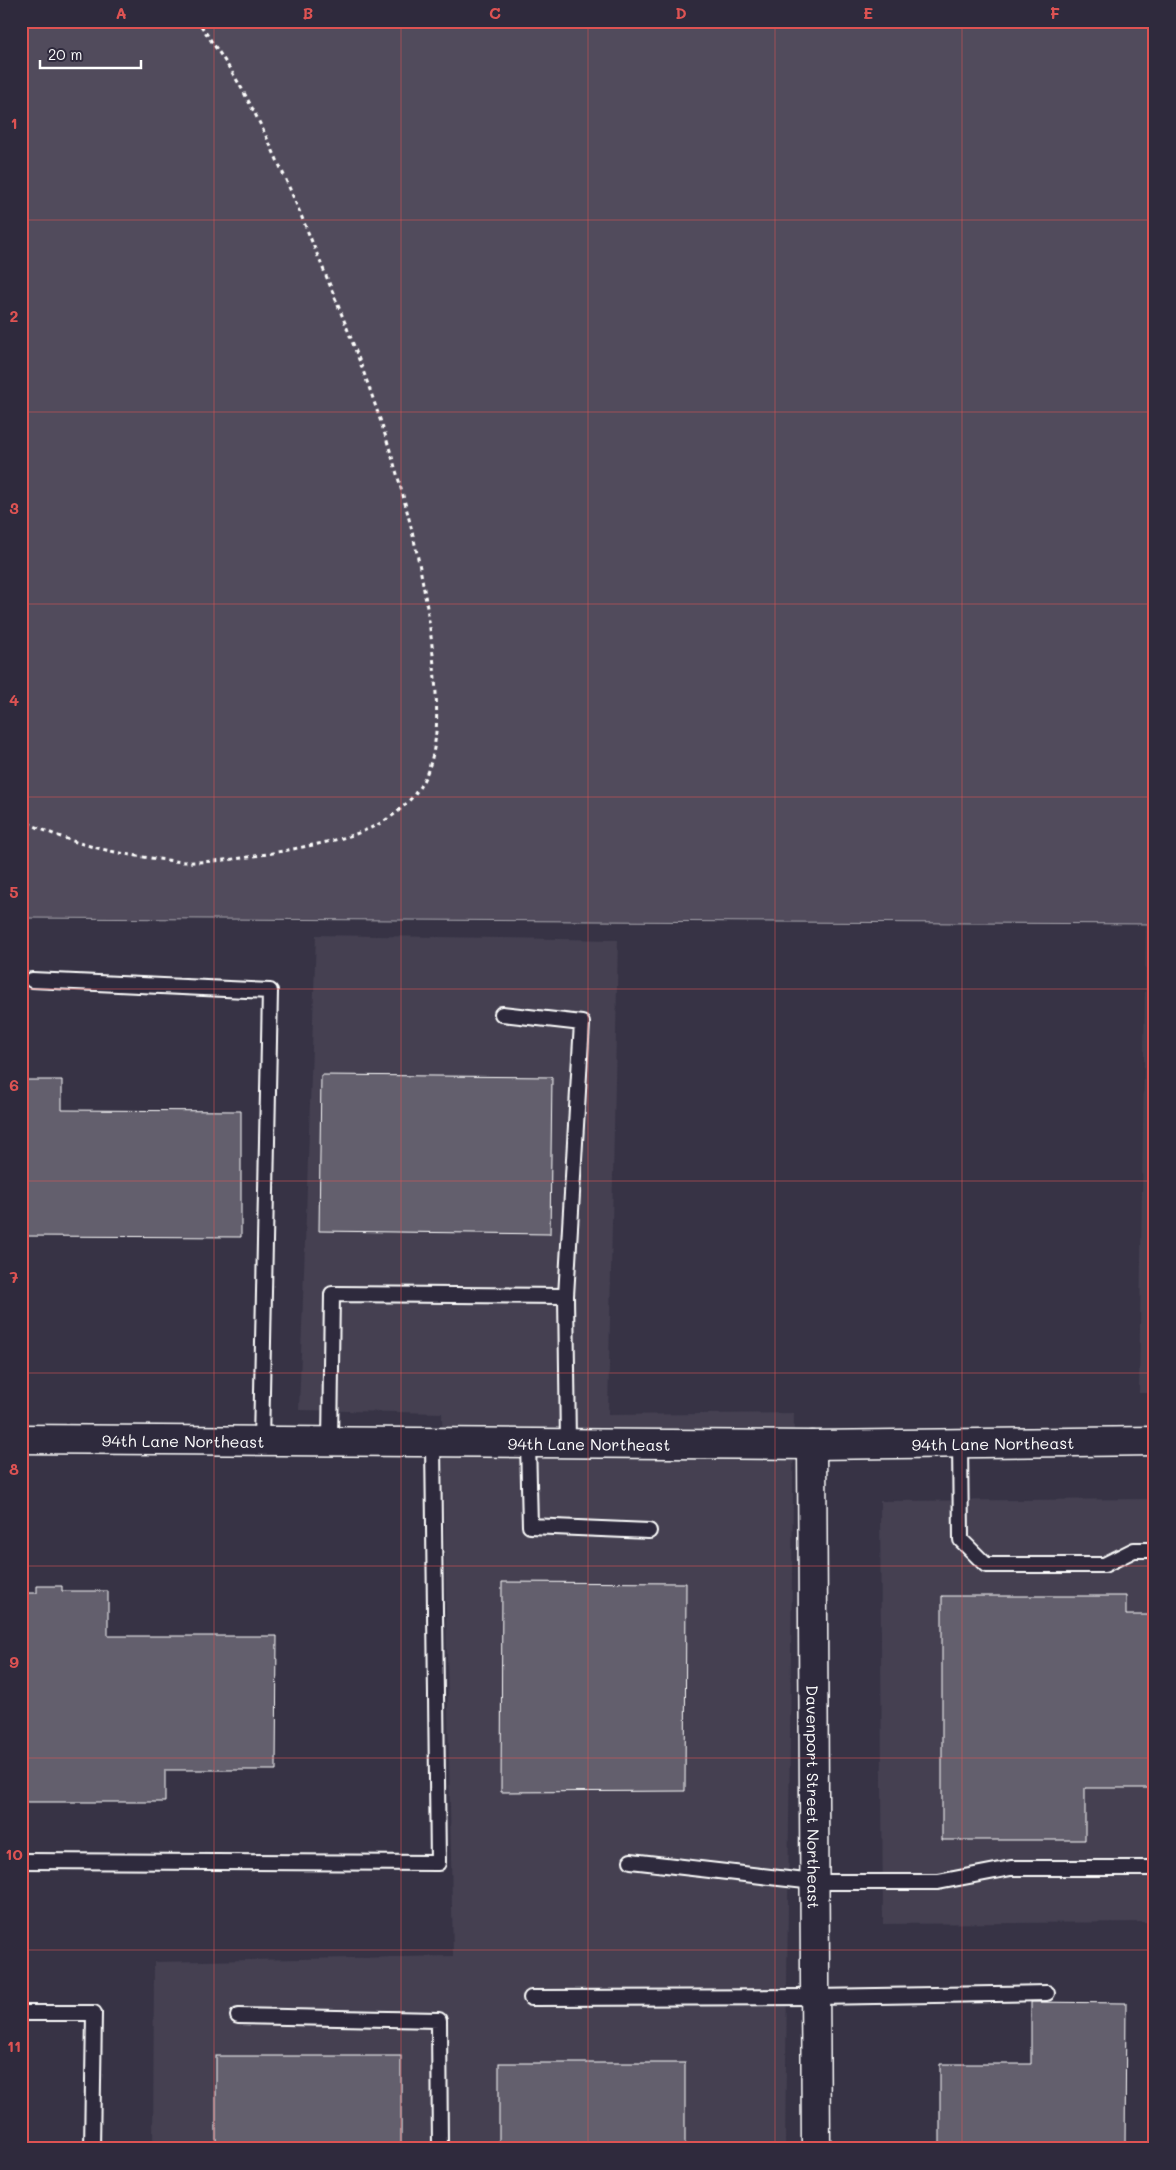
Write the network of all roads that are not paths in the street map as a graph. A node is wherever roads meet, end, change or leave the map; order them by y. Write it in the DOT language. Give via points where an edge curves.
graph roads {
  1 [pos="32,980"];
  2 [pos="502,1014"];
  3 [pos="566,1296"];
  4 [pos="21,1439"];
  5 [pos="1155,1441"];
  6 [pos="261,1442"];
  7 [pos="330,1442"];
  8 [pos="433,1442"];
  9 [pos="528,1442"];
  10 [pos="568,1442"];
  11 [pos="960,1442"];
  12 [pos="812,1445"];
  13 [pos="649,1531"];
  14 [pos="1155,1550"];
  15 [pos="21,1861"];
  16 [pos="630,1861"];
  17 [pos="1155,1868"];
  18 [pos="814,1882"];
  19 [pos="1046,1993"];
  20 [pos="816,1997"];
  21 [pos="531,1998"];
  22 [pos="21,2013"];
  23 [pos="238,2016"];
  24 [pos="92,2149"];
  25 [pos="440,2149"];
  26 [pos="816,2149"];
  1 -- 6 [label="lane" via="270,991"];
  2 -- 3 [label="lane" via="582,1023"];
  3 -- 7 [label="lane" via="332,1294"];
  3 -- 10 [label="lane"];
  4 -- 6 [label="street, 94th Lane Northeast"];
  5 -- 11 [label="street, 94th Lane Northeast"];
  6 -- 7 [label="street, 94th Lane Northeast"];
  7 -- 8 [label="street, 94th Lane Northeast"];
  8 -- 9 [label="street, 94th Lane Northeast"];
  8 -- 15 [label="lane" via="438,1863"];
  9 -- 10 [label="street, 94th Lane Northeast"];
  9 -- 13 [label="lane" via="530,1526"];
  10 -- 12 [label="street, 94th Lane Northeast"];
  11 -- 12 [label="street, 94th Lane Northeast"];
  11 -- 14 [label="lane" via="961,1540 986,1566 1104,1566 1134,1550"];
  12 -- 18 [label="street, Davenport Street Northeast"];
  16 -- 18 [label="lane"];
  17 -- 18 [label="lane" via="1011,1868 938,1882"];
  18 -- 20 [label="street, Davenport Street Northeast"];
  19 -- 20 [label="lane"];
  20 -- 21 [label="lane"];
  20 -- 26 [label="street, Davenport Street Northeast"];
  22 -- 24 [label="lane" via="94,2013"];
  23 -- 25 [label="lane" via="439,2020"];
}
